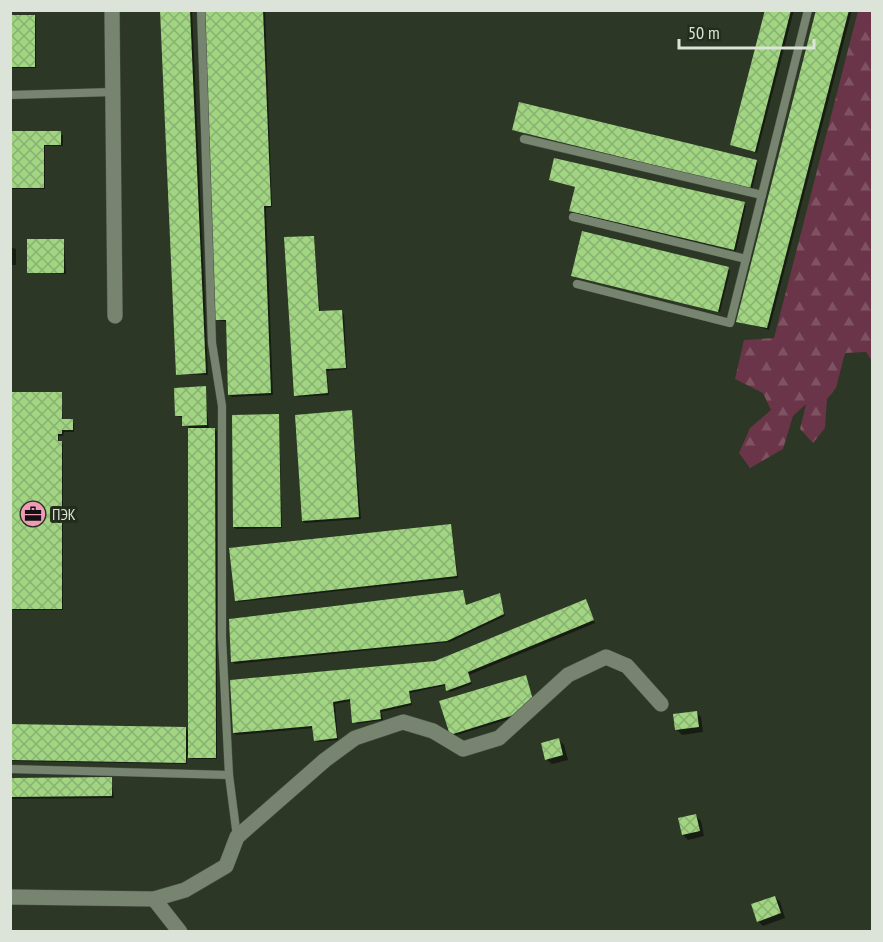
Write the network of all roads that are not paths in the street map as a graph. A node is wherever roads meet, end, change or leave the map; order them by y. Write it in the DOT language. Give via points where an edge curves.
graph roads {
  1 [pos="112,10"];
  2 [pos="201,10"];
  3 [pos="808,10"];
  4 [pos="112,92"];
  5 [pos="10,95"];
  6 [pos="524,139"];
  7 [pos="762,195"];
  8 [pos="573,217"];
  9 [pos="746,259"];
  10 [pos="577,284"];
  11 [pos="115,316"];
  12 [pos="661,704"];
  13 [pos="10,770"];
  14 [pos="229,775"];
  15 [pos="237,837"];
  16 [pos="10,897"];
  17 [pos="154,899"];
  18 [pos="180,932"];
  1 -- 4 [label="street"];
  2 -- 14 [label="lane" via="212,343 222,406 222,638"];
  3 -- 7 [label="lane"];
  4 -- 5 [label="lane"];
  4 -- 11 [label="street"];
  6 -- 7 [label="lane"];
  7 -- 9 [label="lane"];
  8 -- 9 [label="lane"];
  9 -- 10 [label="lane" via="730,323"];
  12 -- 15 [label="street" via="627,666 606,657 568,675 499,738 463,749 433,731 403,722 355,738"];
  13 -- 14 [label="lane"];
  14 -- 15 [label="lane"];
  15 -- 17 [label="street" via="226,866 185,890"];
  16 -- 17 [label="street"];
  17 -- 18 [label="street"];
}
